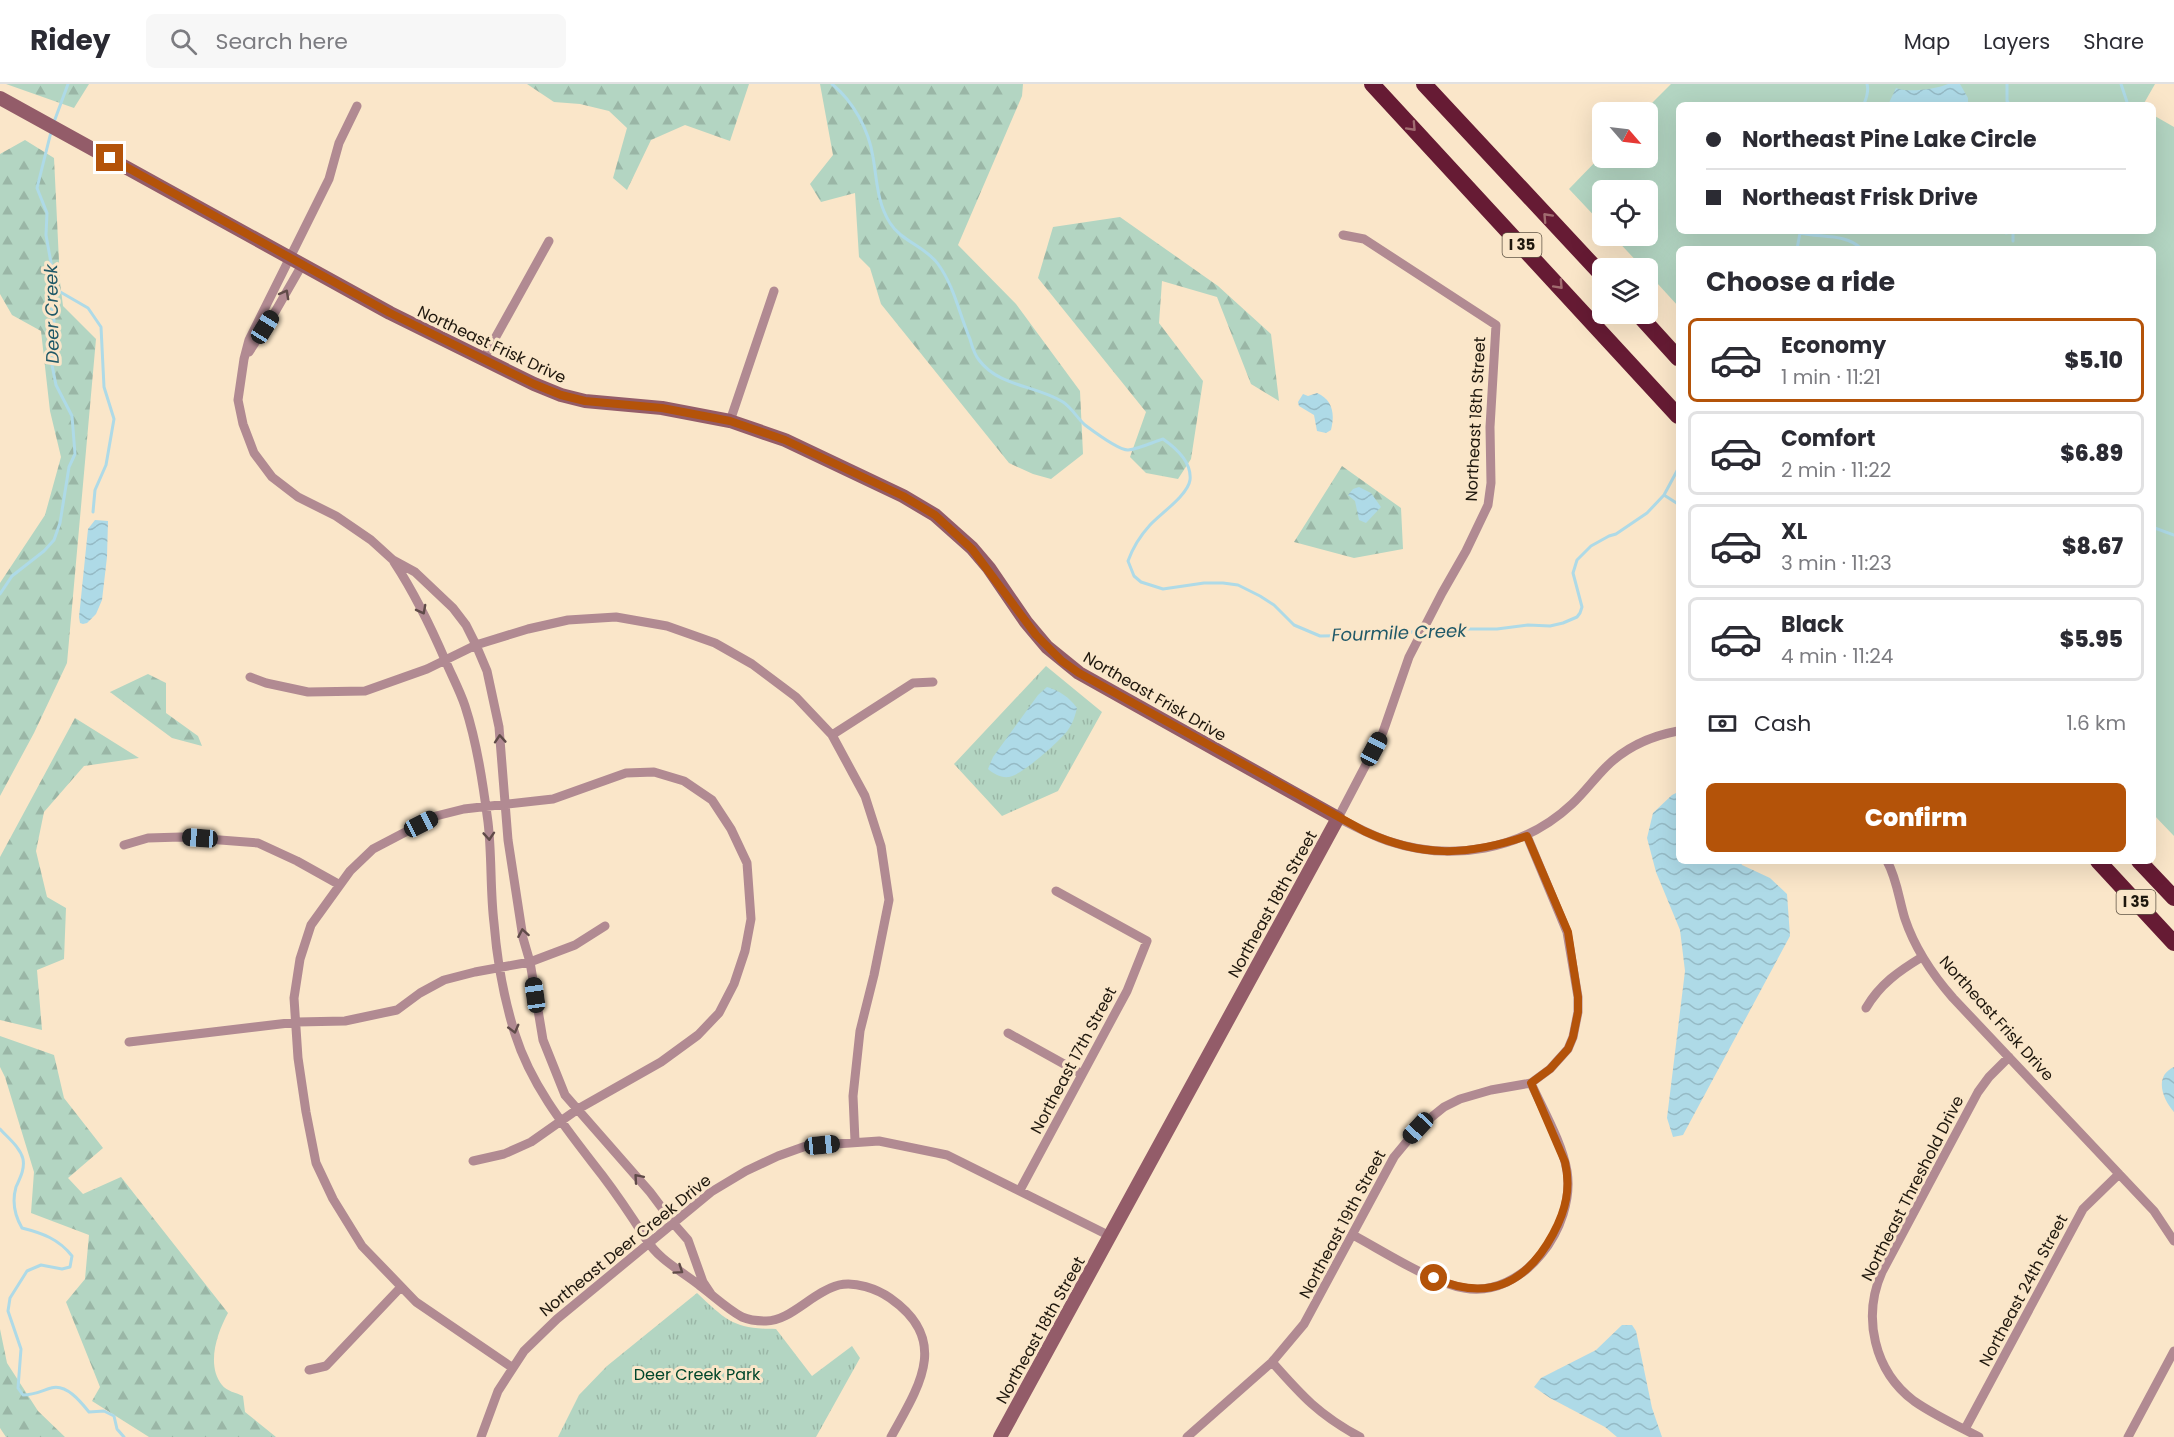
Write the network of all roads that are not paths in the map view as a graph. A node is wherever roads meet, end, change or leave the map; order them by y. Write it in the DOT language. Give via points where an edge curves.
graph roads {
  1 [pos="1372,84"];
  2 [pos="1424,84"];
  3 [pos="0,98"];
  4 [pos="357,106"];
  5 [pos="1343,235"];
  6 [pos="549,241"];
  7 [pos="296,262"];
  8 [pos="1592,264"];
  9 [pos="774,291"];
  10 [pos="1647,324"];
  11 [pos="1676,356"];
  12 [pos="483,360"];
  13 [pos="1675,411"];
  14 [pos="730,421"];
  15 [pos="393,560"];
  16 [pos="476,645"];
  17 [pos="446,662"];
  18 [pos="250,677"];
  19 [pos="933,682"];
  20 [pos="1676,732"];
  21 [pos="832,735"];
  22 [pos="504,806"];
  23 [pos="485,808"];
  24 [pos="1338,818"];
  25 [pos="1527,836"];
  26 [pos="124,845"];
  27 [pos="1888,864"];
  28 [pos="2101,864"];
  29 [pos="2142,864"];
  30 [pos="340,885"];
  31 [pos="1056,891"];
  32 [pos="2174,898"];
  33 [pos="605,926"];
  34 [pos="2174,943"];
  35 [pos="1922,957"];
  36 [pos="530,962"];
  37 [pos="501,967"];
  38 [pos="1866,1008"];
  39 [pos="297,1022"];
  40 [pos="1008,1033"];
  41 [pos="129,1042"];
  42 [pos="2009,1057"];
  43 [pos="1082,1074"];
  44 [pos="1531,1083"];
  45 [pos="578,1109"];
  46 [pos="560,1122"];
  47 [pos="855,1141"];
  48 [pos="473,1161"];
  49 [pos="2119,1174"];
  50 [pos="1020,1190"];
  51 [pos="674,1224"];
  52 [pos="1353,1235"];
  53 [pos="1110,1236"];
  54 [pos="2174,1241"];
  55 [pos="649,1243"];
  56 [pos="401,1287"];
  57 [pos="711,1294"];
  58 [pos="2174,1351"];
  59 [pos="1272,1362"];
  60 [pos="513,1368"];
  61 [pos="309,1370"];
  62 [pos="1965,1429"];
  63 [pos="481,1437"];
  64 [pos="891,1437"];
  65 [pos="1000,1437"];
  66 [pos="1187,1437"];
  67 [pos="1360,1437"];
  68 [pos="1979,1437"];
  69 [pos="2128,1437"];
  1 -- 13 [label="highway, I 35, one-way"];
  8 -- 2 [label="highway, I 35, one-way"];
  3 -- 7 [label="street, Northeast Frisk Drive"];
  4 -- 7 [label="street" via="339,143"];
  5 -- 24 [label="street, Northeast 18th Street" via="1364,239 1496,325 1488,505 1409,657 1383,732"];
  6 -- 12 [label="street"];
  7 -- 12 [label="street, Northeast Frisk Drive"];
  7 -- 15 [label="street" via="256,324 244,359 238,400 243,424 254,453 272,477 371,540"];
  9 -- 14 [label="street"];
  10 -- 11 [label="highway"];
  12 -- 14 [label="street, Northeast Frisk Drive" via="561,395"];
  14 -- 24 [label="street, Northeast Frisk Drive" via="785,440 935,515 972,549 1026,622 1062,661"];
  15 -- 16 [label="street" via="438,592 466,625"];
  15 -- 17 [label="street, one-way" via="423,611"];
  16 -- 17 [label="street"];
  16 -- 21 [label="street" via="568,620 616,617 667,626 715,643 752,664 796,697"];
  22 -- 16 [label="street, one-way" via="497,717 487,671"];
  17 -- 18 [label="street" via="365,691 308,692"];
  17 -- 23 [label="street" via="472,732"];
  19 -- 21 [label="street" via="913,683"];
  20 -- 25 [label="street, Northeast Frisk Drive" via="1646,740 1618,756 1571,805"];
  21 -- 47 [label="street" via="865,796 882,846 889,900 860,1031 853,1096"];
  22 -- 23 [label="street"];
  36 -- 22 [label="street, one-way"];
  22 -- 45 [label="street" via="553,799 626,773 654,772 684,781 712,800 747,863 751,919 745,951 719,1012 698,1035 661,1062"];
  23 -- 30 [label="street" via="436,816 373,849"];
  23 -- 37 [label="street, one-way"];
  24 -- 25 [label="street, Northeast Frisk Drive" via="1389,841 1441,852 1477,850"];
  24 -- 53 [label="street, Northeast 18th Street"];
  25 -- 44 [label="street, Northeast 19th Street" via="1568,932 1578,997 1568,1049"];
  26 -- 30 [label="street" via="148,838 181,837 258,843"];
  27 -- 35 [label="street, Northeast Frisk Drive"];
  28 -- 34 [label="highway, I 35"];
  29 -- 32 [label="highway, I 35"];
  30 -- 39 [label="street" via="311,925 300,959 294,998"];
  31 -- 43 [label="street, Northeast 17th Street" via="1147,941 1127,991"];
  33 -- 36 [label="street" via="575,945"];
  35 -- 38 [label="street" via="1890,979"];
  35 -- 42 [label="street, Northeast Frisk Drive" via="1947,992"];
  36 -- 37 [label="street"];
  36 -- 45 [label="street" via="543,1040 566,1095"];
  37 -- 39 [label="street" via="444,980 398,1010 345,1021"];
  37 -- 46 [label="street, one-way" via="515,1035"];
  39 -- 41 [label="street"];
  39 -- 56 [label="street" via="298,1058 316,1163 362,1246"];
  40 -- 43 [label="street"];
  42 -- 49 [label="street, Northeast Frisk Drive"];
  42 -- 62 [label="street, Northeast Threshold Drive" via="1978,1092 1882,1272 1872,1307 1876,1347 1894,1381 1916,1401"];
  43 -- 50 [label="street, Northeast 17th Street"];
  44 -- 52 [label="street, Northeast 19th Street" via="1460,1099 1430,1117 1394,1157"];
  44 -- 52 [label="street" via="1561,1151 1568,1186 1559,1224 1530,1267 1507,1283 1465,1289 1434,1278"];
  45 -- 46 [label="street"];
  51 -- 45 [label="street, one-way"];
  46 -- 48 [label="street" via="531,1142"];
  46 -- 55 [label="street"];
  47 -- 50 [label="street, Northeast Deer Creek Drive" via="879,1141 947,1155"];
  47 -- 51 [label="street, Northeast Deer Creek Drive" via="806,1146 746,1171 711,1192"];
  49 -- 54 [label="street, Northeast Frisk Drive" via="2154,1211"];
  49 -- 62 [label="street, Northeast 24th Street" via="2083,1209"];
  50 -- 53 [label="street, Northeast Deer Creek Drive"];
  51 -- 55 [label="street, Northeast Deer Creek Drive"];
  51 -- 57 [label="street" via="688,1239"];
  52 -- 59 [label="street, Northeast 19th Street" via="1304,1324"];
  53 -- 65 [label="street, Northeast 18th Street"];
  55 -- 57 [label="street, one-way" via="662,1259"];
  55 -- 60 [label="street, Northeast Deer Creek Drive" via="556,1318"];
  56 -- 60 [label="street" via="416,1302"];
  56 -- 61 [label="street" via="326,1366"];
  57 -- 64 [label="street" via="746,1318 768,1321 783,1318 815,1295 841,1284 884,1293 907,1310 921,1331 925,1351 921,1377"];
  58 -- 69 [label="street"];
  59 -- 66 [label="street, Northeast 19th Street"];
  59 -- 67 [label="street" via="1318,1411"];
  60 -- 63 [label="street, Northeast Deer Creek Drive" via="498,1390"];
  62 -- 68 [label="street, Northeast Threshold Drive"];
}
